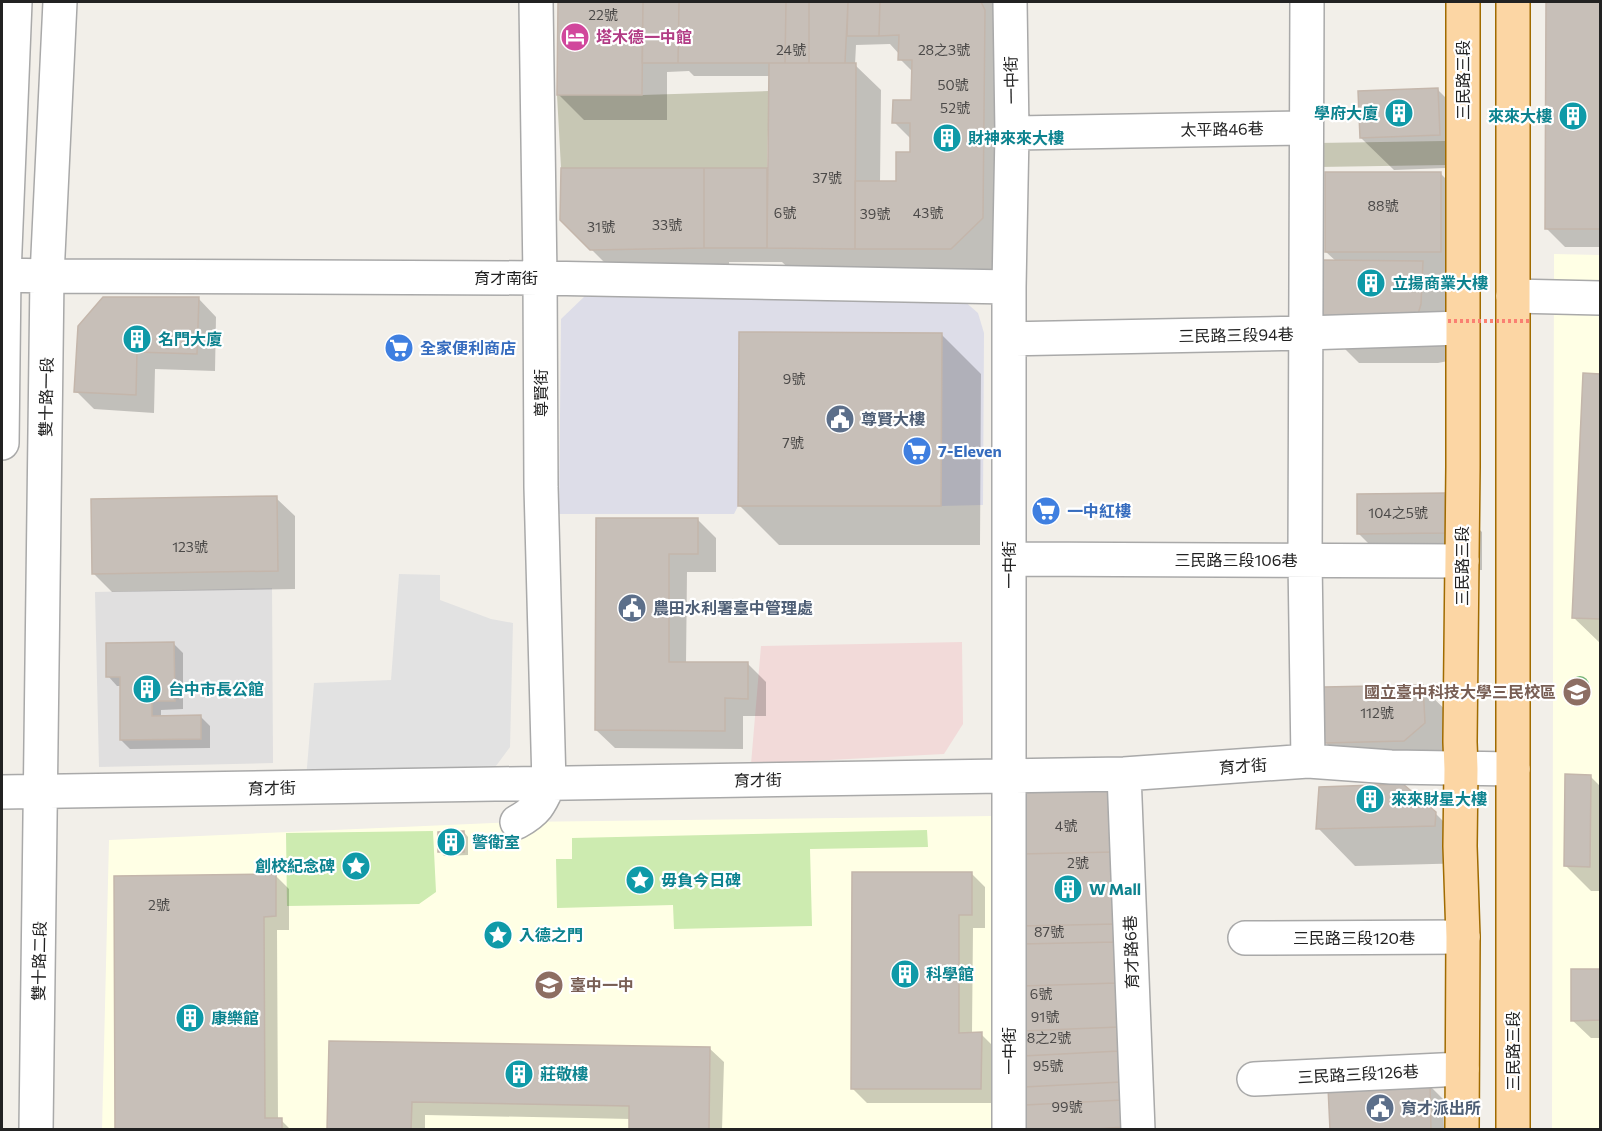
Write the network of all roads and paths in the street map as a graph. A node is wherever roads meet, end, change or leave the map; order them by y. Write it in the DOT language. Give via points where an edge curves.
graph roads {
  1 [pos="15,2"];
  2 [pos="60,2"];
  3 [pos="536,2"];
  4 [pos="1010,2"];
  5 [pos="1307,2"];
  6 [pos="1463,2"];
  7 [pos="1513,2"];
  8 [pos="1306,128"];
  9 [pos="1012,133"];
  10 [pos="4,275"];
  11 [pos="47,276"];
  12 [pos="540,278"];
  13 [pos="1009,287"];
  14 [pos="1600,298"];
  15 [pos="1521,309"];
  16 [pos="1455,324"];
  17 [pos="1305,333"];
  18 [pos="1009,339"];
  19 [pos="2,443"];
  20 [pos="1009,559"];
  21 [pos="1305,560"];
  22 [pos="1462,561"];
  23 [pos="1308,761"];
  24 [pos="1461,769"];
  25 [pos="1513,769"];
  26 [pos="1125,774"];
  27 [pos="1009,775"];
  28 [pos="549,784"];
  29 [pos="2,792"];
  30 [pos="41,792"];
  31 [pos="517,822"];
  32 [pos="1463,937"];
  33 [pos="1245,938"];
  34 [pos="1462,1069"];
  35 [pos="1254,1080"];
  36 [pos="36,1130"];
  37 [pos="1009,1130"];
  38 [pos="1138,1130"];
  39 [pos="1462,1130"];
  40 [pos="1513,1130"];
  1 -- 10 [label="street"];
  2 -- 11 [label="street, 雙十路一段"];
  3 -- 12 [label="street, 尊賢街"];
  4 -- 9 [label="street, 一中街"];
  5 -- 8 [label="street"];
  6 -- 16 [label="main road, 三民路三段"];
  7 -- 15 [label="main road, 三民路三段"];
  8 -- 9 [label="street, 太平路46巷"];
  8 -- 17 [label="street"];
  9 -- 13 [label="street, 一中街"];
  10 -- 11 [label="street, 育才南街"];
  10 -- 19 [label="street"];
  11 -- 12 [label="street, 育才南街"];
  11 -- 30 [label="street, 雙十路一段"];
  12 -- 13 [label="street, 育才南街"];
  12 -- 28 [label="street, 尊賢街"];
  13 -- 18 [label="street, 一中街"];
  14 -- 15 [label="street"];
  15 -- 16 [label="path, bridge"];
  15 -- 25 [label="main road, 三民路三段"];
  16 -- 17 [label="street, 三民路三段94巷"];
  16 -- 22 [label="main road, 三民路三段"];
  17 -- 18 [label="street, 三民路三段94巷"];
  17 -- 21 [label="street"];
  18 -- 20 [label="street, 一中街"];
  20 -- 21 [label="street, 三民路三段106巷"];
  20 -- 27 [label="street, 一中街"];
  21 -- 22 [label="street, 三民路三段106巷"];
  21 -- 23 [label="street"];
  22 -- 24 [label="main road, 三民路三段"];
  23 -- 24 [label="street, 育才街"];
  23 -- 26 [label="street, 育才街"];
  24 -- 25 [label="street, 育才街"];
  24 -- 32 [label="main road, 三民路三段"];
  25 -- 40 [label="main road, 三民路三段"];
  26 -- 27 [label="street, 育才街"];
  26 -- 38 [label="street, 育才路6巷"];
  27 -- 28 [label="street, 育才街"];
  27 -- 37 [label="street, 一中街"];
  28 -- 30 [label="street, 育才街"];
  28 -- 31 [label="street" via="541,803"];
  29 -- 30 [label="street, 育才街"];
  30 -- 36 [label="street, 雙十路二段"];
  32 -- 33 [label="street, 三民路三段120巷"];
  32 -- 34 [label="main road, 三民路三段"];
  34 -- 35 [label="street, 三民路三段126巷"];
  34 -- 39 [label="main road, 三民路三段"];
}
